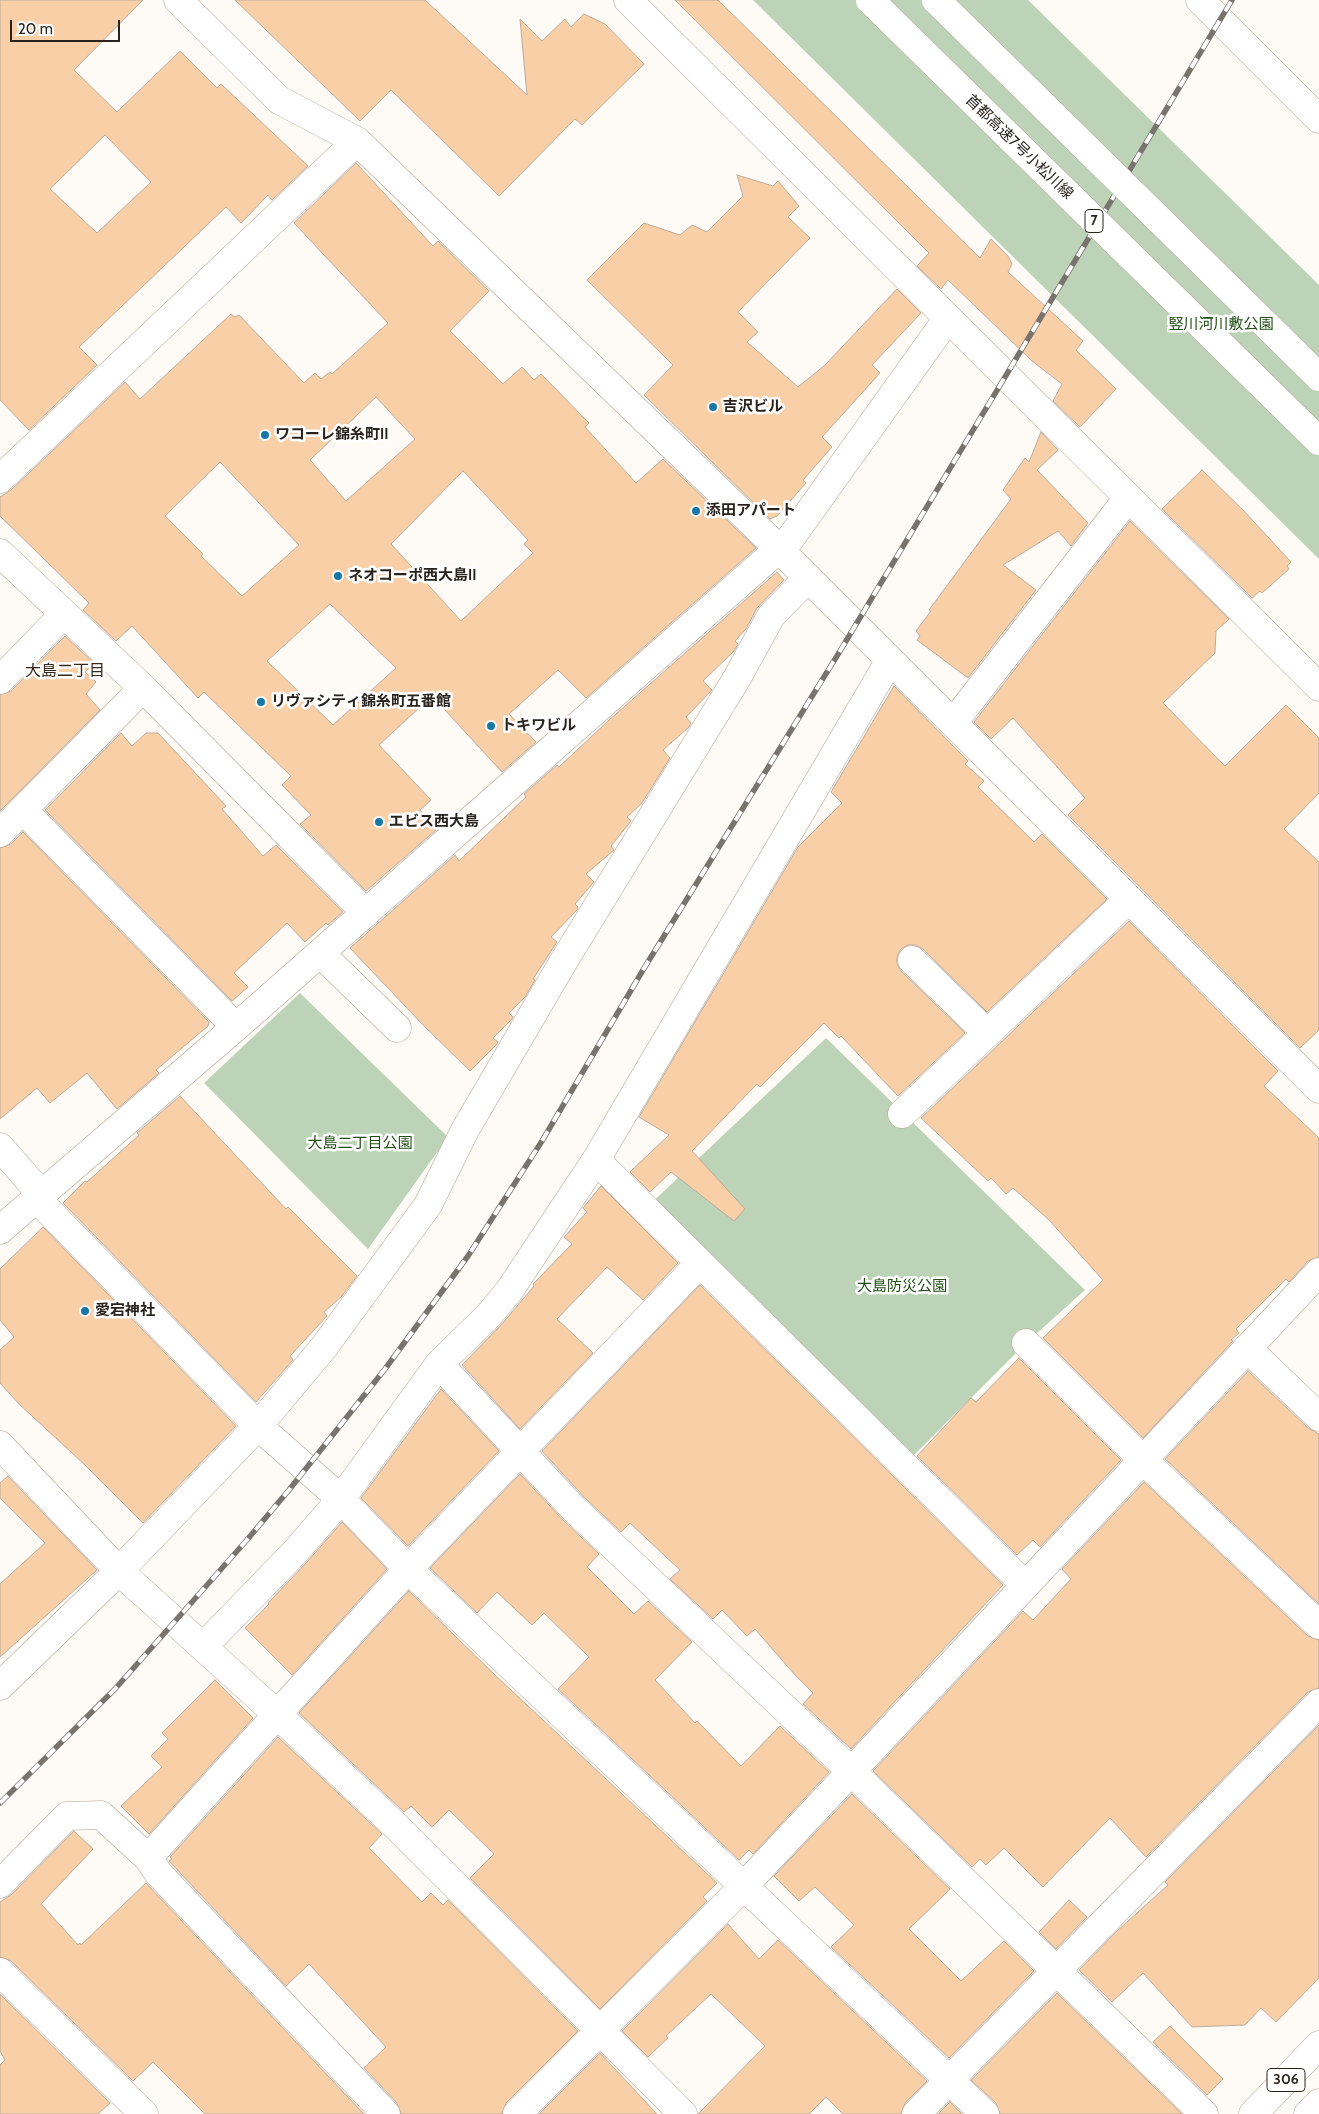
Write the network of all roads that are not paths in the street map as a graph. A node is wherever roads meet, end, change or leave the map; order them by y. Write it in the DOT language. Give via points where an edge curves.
graph roads {
  1 [pos="178,0"];
  2 [pos="628,0"];
  3 [pos="870,0"];
  4 [pos="936,0"];
  5 [pos="1200,0"];
  6 [pos="1319,119"];
  7 [pos="357,141"];
  8 [pos="948,318"];
  9 [pos="1319,377"];
  10 [pos="1319,441"];
  11 [pos="0,479"];
  12 [pos="1128,498"];
  13 [pos="778,548"];
  14 [pos="0,552"];
  15 [pos="808,578"];
  16 [pos="63,615"];
  17 [pos="890,660"];
  18 [pos="0,680"];
  19 [pos="1319,687"];
  20 [pos="143,688"];
  21 [pos="953,723"];
  22 [pos="23,810"];
  23 [pos="0,833"];
  24 [pos="1129,898"];
  25 [pos="366,913"];
  26 [pos="320,953"];
  27 [pos="912,960"];
  28 [pos="236,1027"];
  29 [pos="397,1028"];
  30 [pos="988,1032"];
  31 [pos="1319,1089"];
  32 [pos="902,1114"];
  33 [pos="0,1148"];
  34 [pos="596,1160"];
  35 [pos="38,1196"];
  36 [pos="0,1230"];
  37 [pos="700,1263"];
  38 [pos="1319,1272"];
  39 [pos="1026,1343"];
  40 [pos="1247,1348"];
  41 [pos="439,1364"];
  42 [pos="1319,1417"];
  43 [pos="258,1426"];
  44 [pos="0,1445"];
  45 [pos="520,1452"];
  46 [pos="1143,1460"];
  47 [pos="341,1499"];
  48 [pos="408,1570"];
  49 [pos="120,1571"];
  50 [pos="1025,1585"];
  51 [pos="1319,1625"];
  52 [pos="203,1647"];
  53 [pos="0,1686"];
  54 [pos="1319,1703"];
  55 [pos="278,1714"];
  56 [pos="851,1771"];
  57 [pos="148,1858"];
  58 [pos="0,1884"];
  59 [pos="743,1887"];
  60 [pos="1056,1970"];
  61 [pos="0,1972"];
  62 [pos="600,2031"];
  63 [pos="1319,2045"];
  64 [pos="949,2079"];
  65 [pos="1319,2103"];
  66 [pos="144,2114"];
  67 [pos="386,2114"];
  68 [pos="517,2114"];
  69 [pos="683,2114"];
  70 [pos="916,2114"];
  71 [pos="985,2114"];
  72 [pos="1204,2114"];
  73 [pos="1253,2114"];
  74 [pos="1308,2114"];
  1 -- 7 [label="main road" via="279,100"];
  2 -- 8 [label="main road"];
  3 -- 10 [label="main road, 首都高速7号小松川線 / 7, bridge"];
  4 -- 9 [label="main road, bridge"];
  5 -- 6 [label="main road"];
  7 -- 11 [label="main road"];
  7 -- 13 [label="main road"];
  8 -- 12 [label="main road"];
  8 -- 13 [label="main road" via="790,539"];
  12 -- 19 [label="main road"];
  12 -- 21 [label="main road"];
  13 -- 15 [label="main road"];
  13 -- 25 [label="main road"];
  14 -- 16 [label="main road"];
  15 -- 17 [label="main road"];
  15 -- 43 [label="main road" via="771,616 542,997 465,1130 428,1205 324,1347"];
  16 -- 18 [label="main road"];
  16 -- 20 [label="main road"];
  17 -- 21 [label="main road"];
  17 -- 34 [label="main road"];
  20 -- 22 [label="main road"];
  20 -- 25 [label="main road"];
  21 -- 24 [label="main road"];
  22 -- 23 [label="main road"];
  22 -- 28 [label="main road"];
  24 -- 30 [label="main road"];
  24 -- 31 [label="main road"];
  25 -- 26 [label="main road"];
  26 -- 28 [label="main road"];
  26 -- 29 [label="main road"];
  27 -- 30 [label="main road"];
  28 -- 35 [label="main road"];
  30 -- 32 [label="main road"];
  33 -- 35 [label="main road"];
  34 -- 37 [label="main road"];
  34 -- 41 [label="main road" via="509,1291"];
  35 -- 36 [label="main road"];
  35 -- 43 [label="main road"];
  37 -- 45 [label="main road"];
  37 -- 50 [label="main road"];
  38 -- 40 [label="main road"];
  39 -- 46 [label="main road"];
  40 -- 42 [label="main road"];
  40 -- 46 [label="main road"];
  41 -- 45 [label="main road"];
  41 -- 47 [label="main road"];
  43 -- 47 [label="main road"];
  43 -- 49 [label="main road"];
  44 -- 49 [label="main road"];
  45 -- 48 [label="main road"];
  45 -- 56 [label="main road" via="574,1509"];
  46 -- 50 [label="main road"];
  46 -- 51 [label="main road"];
  47 -- 48 [label="main road"];
  47 -- 52 [label="main road" via="296,1551"];
  48 -- 55 [label="main road"];
  48 -- 59 [label="main road"];
  49 -- 52 [label="main road"];
  49 -- 53 [label="main road"];
  50 -- 56 [label="main road"];
  52 -- 55 [label="main road"];
  54 -- 60 [label="main road"];
  55 -- 57 [label="main road"];
  55 -- 62 [label="main road" via="396,1826"];
  56 -- 59 [label="main road"];
  56 -- 60 [label="main road"];
  57 -- 58 [label="main road" via="101,1815 67,1816"];
  57 -- 67 [label="main road" via="165,1881"];
  59 -- 62 [label="main road"];
  59 -- 64 [label="main road"];
  60 -- 64 [label="main road"];
  60 -- 72 [label="main road"];
  61 -- 66 [label="main road"];
  62 -- 68 [label="main road"];
  62 -- 69 [label="main road"];
  63 -- 73 [label="main road, 306"];
  64 -- 70 [label="main road"];
  64 -- 71 [label="main road"];
  65 -- 74 [label="main road, 306"];
}
